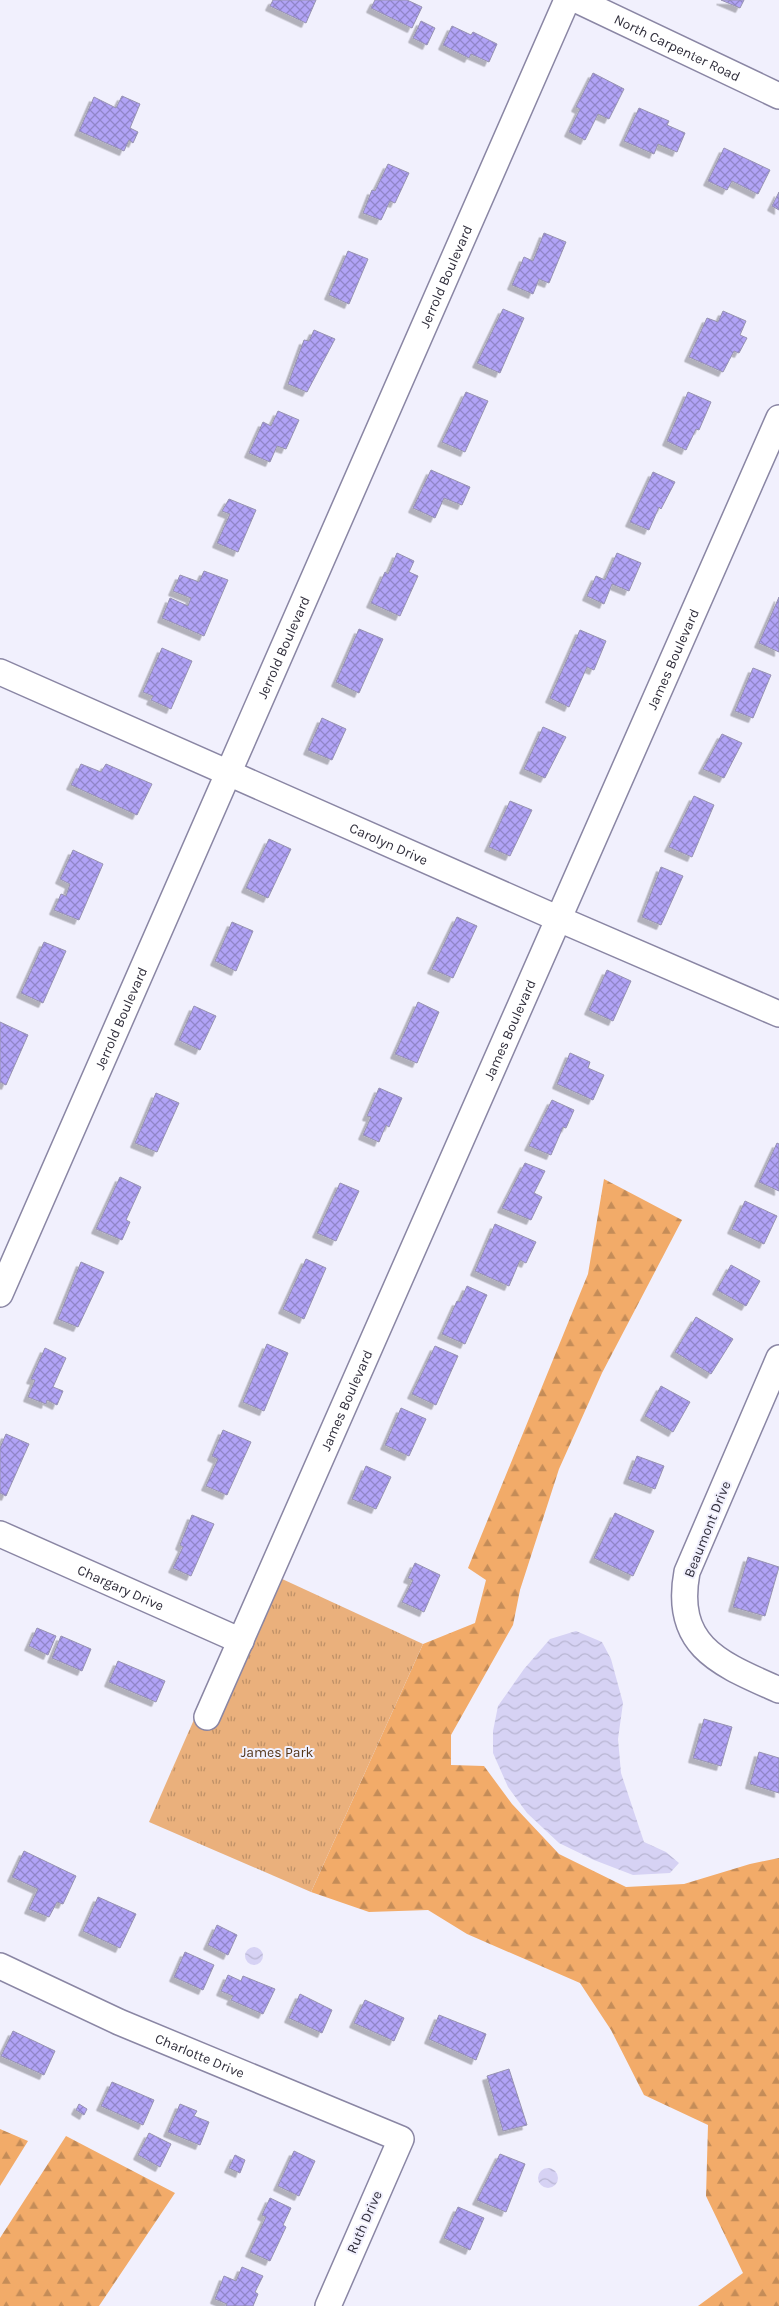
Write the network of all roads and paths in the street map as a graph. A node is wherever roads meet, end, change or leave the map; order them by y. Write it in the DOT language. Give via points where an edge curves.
graph roads {
  1 [pos="567,0"];
  2 [pos="577,0"];
  3 [pos="779,96"];
  4 [pos="779,418"];
  5 [pos="0,672"];
  6 [pos="229,773"];
  7 [pos="559,919"];
  8 [pos="779,1014"];
  9 [pos="0,1294"];
  10 [pos="779,1358"];
  11 [pos="0,1534"];
  12 [pos="241,1641"];
  13 [pos="779,1690"];
  14 [pos="207,1717"];
  15 [pos="0,1966"];
  16 [pos="401,2139"];
  17 [pos="328,2306"];
  1 -- 6 [label="street, Jerrold Boulevard"];
  2 -- 3 [label="street, North Carpenter Road"];
  4 -- 7 [label="street, James Boulevard"];
  5 -- 6 [label="street, Carolyn Drive"];
  6 -- 7 [label="street, Carolyn Drive"];
  6 -- 9 [label="street, Jerrold Boulevard"];
  7 -- 8 [label="street, Carolyn Drive"];
  7 -- 12 [label="street, James Boulevard"];
  10 -- 13 [label="street, Beaumont Drive" via="687,1572 684,1608 700,1644 714,1658"];
  11 -- 12 [label="street, Chargary Drive"];
  12 -- 14 [label="street, James Boulevard"];
  15 -- 16 [label="street, Charlotte Drive" via="119,2022"];
  16 -- 17 [label="street, Ruth Drive"];
}
